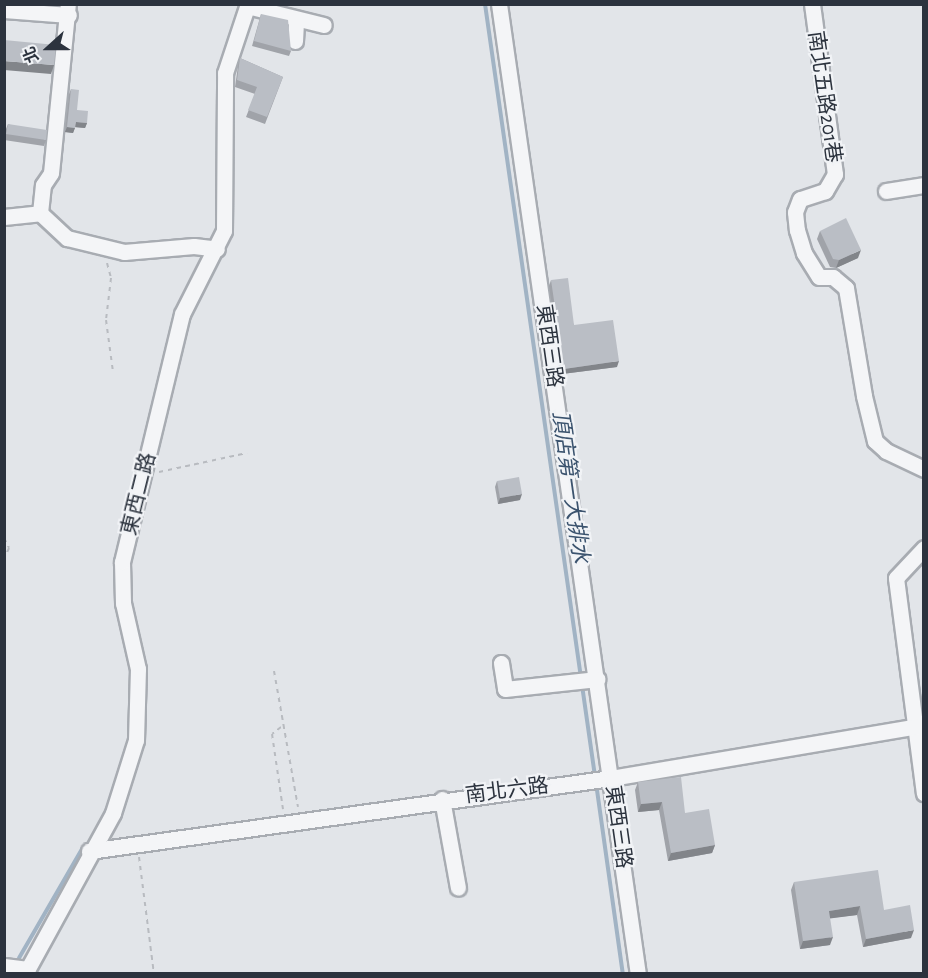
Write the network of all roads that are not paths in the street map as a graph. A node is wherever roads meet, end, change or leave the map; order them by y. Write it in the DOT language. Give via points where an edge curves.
graph roads {
  1 [pos="499,4"];
  2 [pos="812,4"];
  3 [pos="247,5"];
  4 [pos="4,10"];
  5 [pos="69,10"];
  6 [pos="296,21"];
  7 [pos="324,25"];
  8 [pos="295,41"];
  9 [pos="924,185"];
  10 [pos="886,191"];
  11 [pos="40,213"];
  12 [pos="4,217"];
  13 [pos="217,249"];
  14 [pos="924,469"];
  15 [pos="924,548"];
  16 [pos="501,663"];
  17 [pos="597,679"];
  18 [pos="919,726"];
  19 [pos="611,778"];
  20 [pos="924,793"];
  21 [pos="442,799"];
  22 [pos="89,851"];
  23 [pos="458,888"];
  24 [pos="4,966"];
  25 [pos="27,971"];
  26 [pos="638,974"];
  1 -- 17 [label="street, 東西三路"];
  2 -- 14 [label="street, 南北五路201巷" via="835,174 825,191 800,199 795,212 797,230 804,253 819,277 833,277 846,288 875,441 886,451"];
  3 -- 6 [label="street"];
  3 -- 13 [label="street, 東西二路" via="225,73 224,231"];
  4 -- 5 [label="street"];
  5 -- 11 [label="street" via="51,173 43,185"];
  6 -- 7 [label="street"];
  6 -- 8 [label="street"];
  9 -- 10 [label="street"];
  11 -- 12 [label="street"];
  11 -- 13 [label="street" via="67,238 104,249"];
  13 -- 22 [label="street, 東西二路" via="182,314 122,562 123,603 138,669 135,740 113,813"];
  15 -- 18 [label="street" via="896,578"];
  16 -- 17 [label="street" via="505,689"];
  17 -- 19 [label="street, 東西三路"];
  18 -- 19 [label="street, 南北六路"];
  18 -- 20 [label="street"];
  19 -- 21 [label="street, 南北六路"];
  19 -- 26 [label="street, 東西三路"];
  21 -- 22 [label="street, 南北六路"];
  21 -- 23 [label="street"];
  22 -- 25 [label="street, 東西二路"];
  24 -- 25 [label="street"];
}
